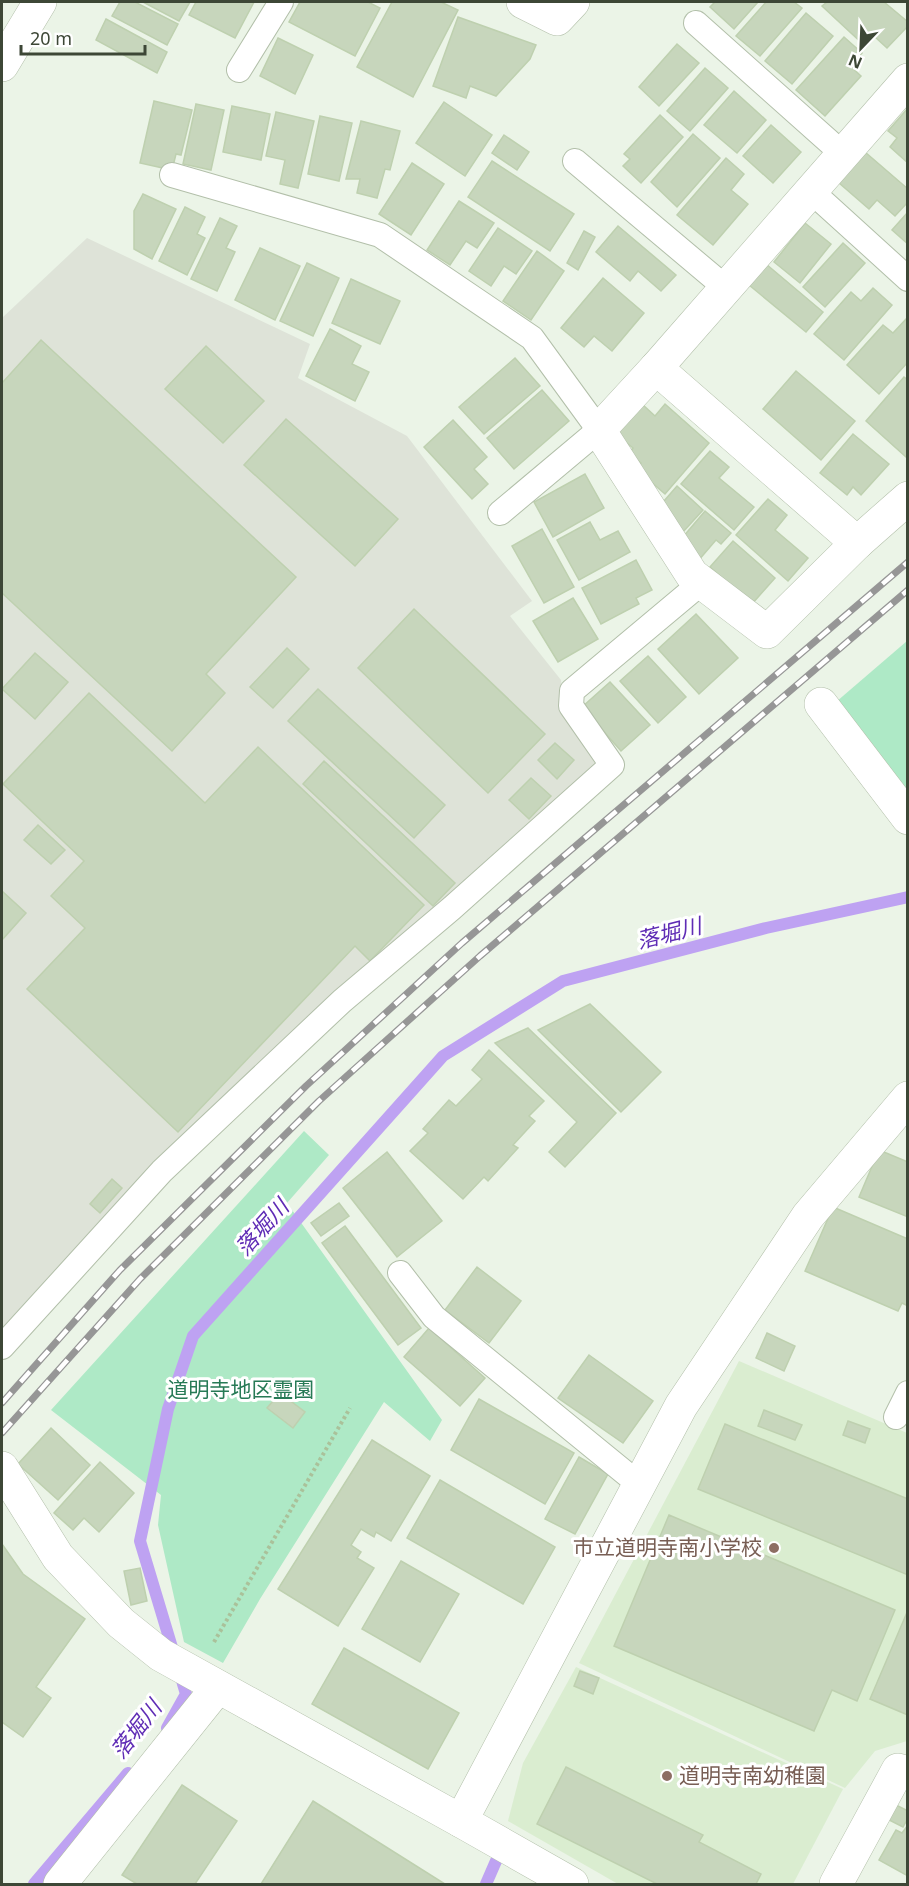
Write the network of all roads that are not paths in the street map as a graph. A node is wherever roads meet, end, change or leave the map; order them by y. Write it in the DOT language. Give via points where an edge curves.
graph roads {
  1 [pos="40,2"];
  2 [pos="281,2"];
  3 [pos="523,2"];
  4 [pos="573,2"];
  5 [pos="696,23"];
  6 [pos="2,65"];
  7 [pos="239,70"];
  8 [pos="908,80"];
  9 [pos="843,154"];
  10 [pos="574,161"];
  11 [pos="172,174"];
  12 [pos="811,191"];
  13 [pos="908,279"];
  14 [pos="726,288"];
  15 [pos="656,368"];
  16 [pos="599,430"];
  17 [pos="908,498"];
  18 [pos="500,513"];
  19 [pos="856,543"];
  20 [pos="701,583"];
  21 [pos="821,704"];
  22 [pos="908,818"];
  23 [pos="908,1098"];
  24 [pos="400,1273"];
  25 [pos="2,1347"];
  26 [pos="908,1394"];
  27 [pos="896,1417"];
  28 [pos="4,1480"];
  29 [pos="640,1485"];
  30 [pos="202,1677"];
  31 [pos="908,1773"];
  32 [pos="461,1821"];
  33 [pos="60,1884"];
  34 [pos="572,1884"];
  35 [pos="836,1884"];
  1 -- 6 [label="street"];
  2 -- 7 [label="lane"];
  3 -- 4 [label="street" via="557,20"];
  5 -- 9 [label="lane"];
  8 -- 9 [label="street"];
  9 -- 12 [label="street"];
  10 -- 14 [label="lane"];
  11 -- 16 [label="lane" via="380,235 532,338"];
  12 -- 13 [label="lane"];
  12 -- 14 [label="street"];
  14 -- 15 [label="street"];
  15 -- 16 [label="street"];
  15 -- 19 [label="street"];
  16 -- 18 [label="lane"];
  16 -- 20 [label="street" via="692,575"];
  17 -- 19 [label="street"];
  19 -- 20 [label="street" via="767,632"];
  20 -- 25 [label="lane" via="572,691 571,706 612,765 342,1001 162,1171"];
  21 -- 22 [label="street"];
  23 -- 29 [label="street" via="808,1216 681,1406"];
  24 -- 29 [label="lane" via="434,1317"];
  26 -- 27 [label="lane"];
  28 -- 30 [label="street" via="58,1557 121,1623 161,1655"];
  29 -- 32 [label="street"];
  30 -- 32 [label="street"];
  30 -- 33 [label="street"];
  31 -- 35 [label="street" via="898,1770"];
  32 -- 34 [label="street"];
}
